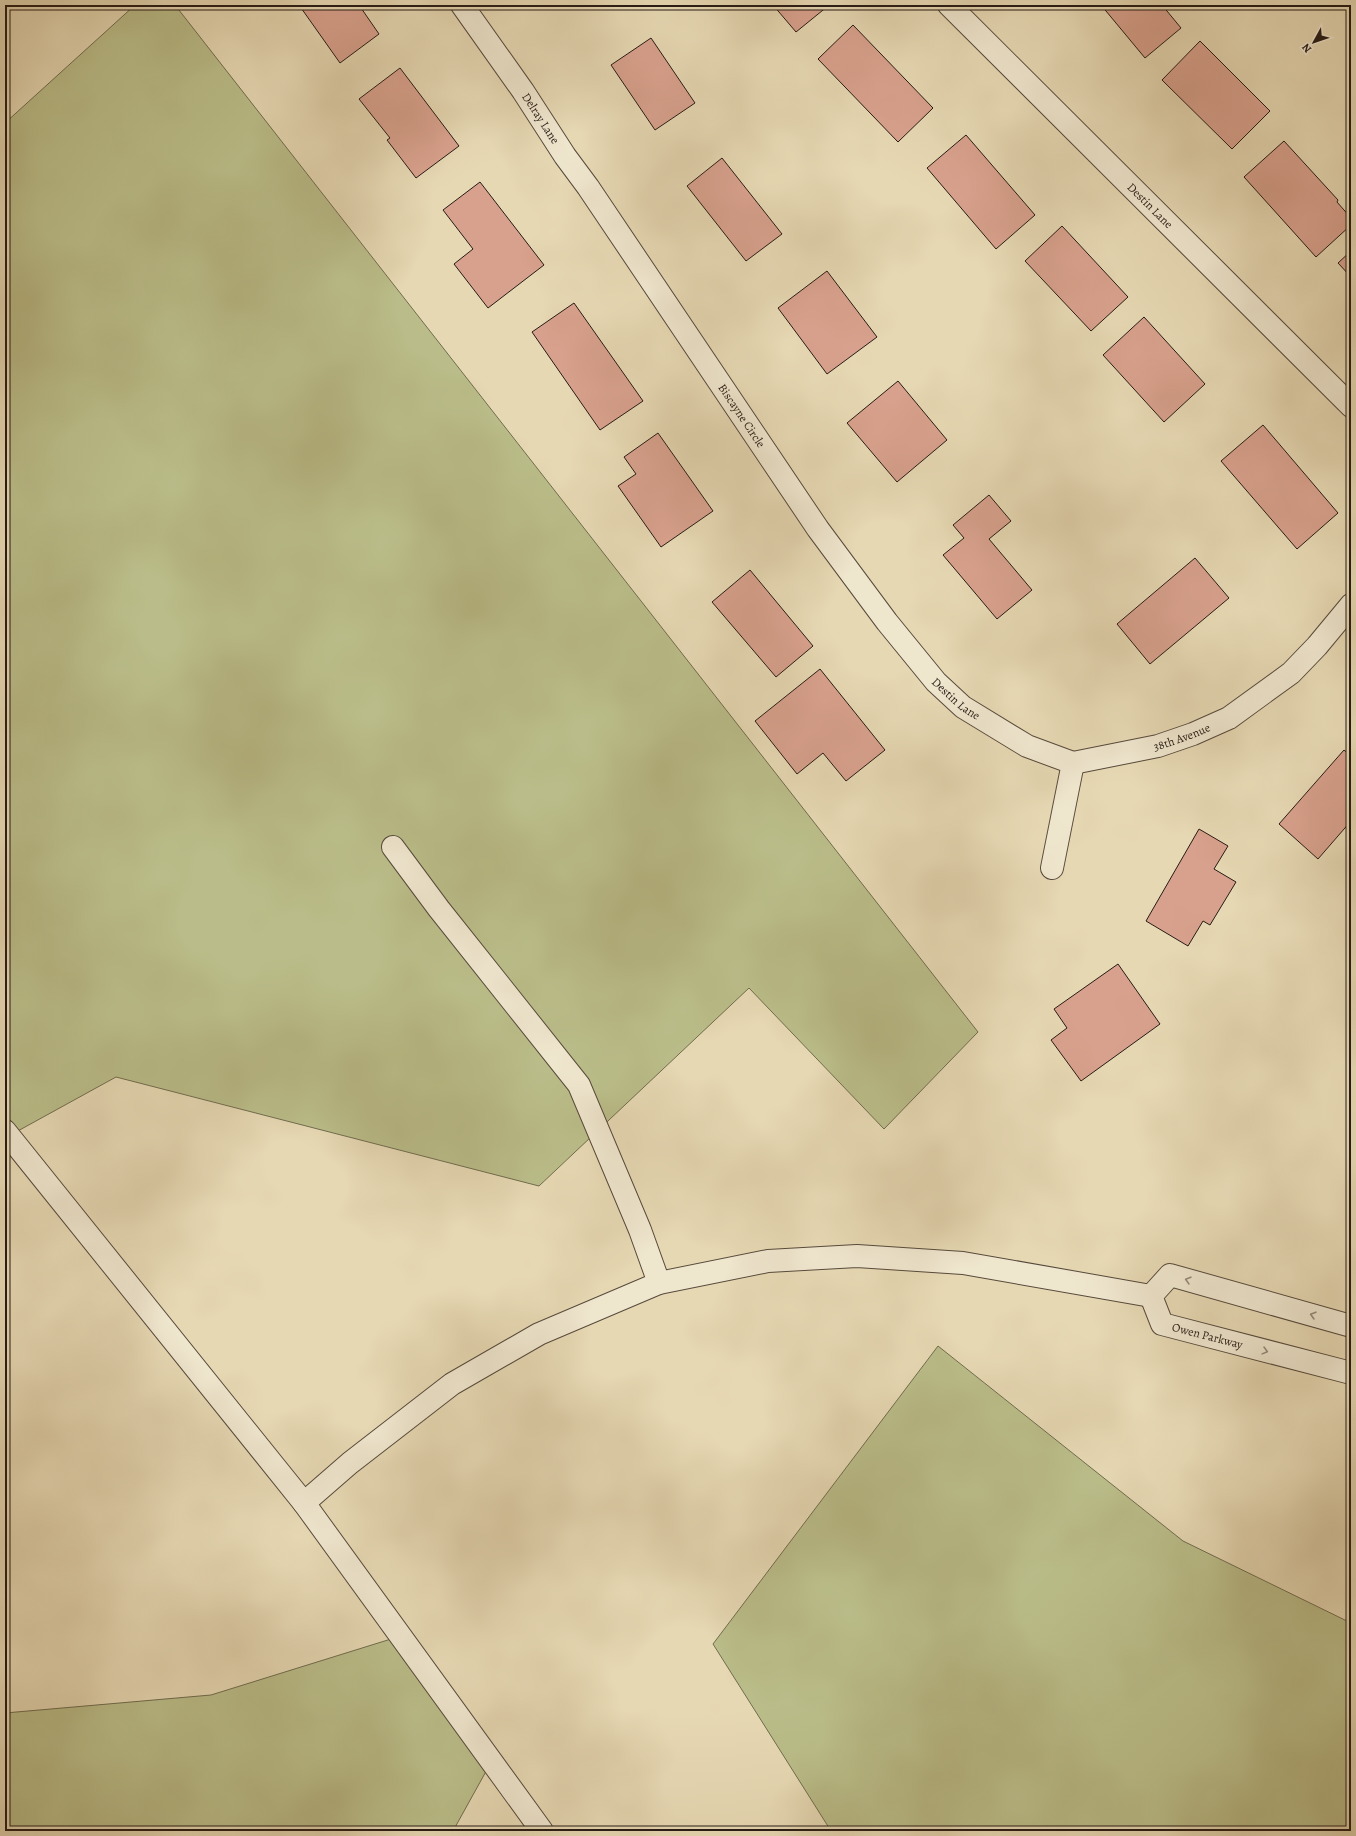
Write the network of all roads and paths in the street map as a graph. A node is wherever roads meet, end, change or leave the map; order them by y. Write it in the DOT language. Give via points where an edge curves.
graph roads {
  1 [pos="462,5"];
  2 [pos="949,5"];
  3 [pos="618,232"];
  4 [pos="1351,406"];
  5 [pos="868,597"];
  6 [pos="1351,605"];
  7 [pos="1073,763"];
  8 [pos="394,847"];
  9 [pos="1052,868"];
  10 [pos="5,1131"];
  11 [pos="659,1283"];
  12 [pos="1151,1296"];
  13 [pos="1351,1326"];
  14 [pos="1351,1373"];
  15 [pos="304,1503"];
  16 [pos="542,1831"];
  1 -- 3 [label="street, Delray Lane"];
  2 -- 4 [label="street, Destin Lane"];
  3 -- 5 [label="street, Biscayne Circle" via="818,529"];
  5 -- 7 [label="street, Destin Lane" via="936,682 963,707 1027,746"];
  6 -- 7 [label="street, 38th Avenue" via="1291,673 1229,718 1158,746"];
  7 -- 9 [label="street"];
  8 -- 11 [label="street" via="439,909 579,1085 640,1230"];
  10 -- 15 [label="street"];
  11 -- 12 [label="street" via="768,1261 857,1256 962,1263"];
  11 -- 15 [label="street" via="539,1334 452,1384 350,1463"];
  13 -- 12 [label="street, one-way" via="1170,1275"];
  12 -- 14 [label="street, Owen Parkway, one-way" via="1162,1324"];
  15 -- 16 [label="street"];
}
